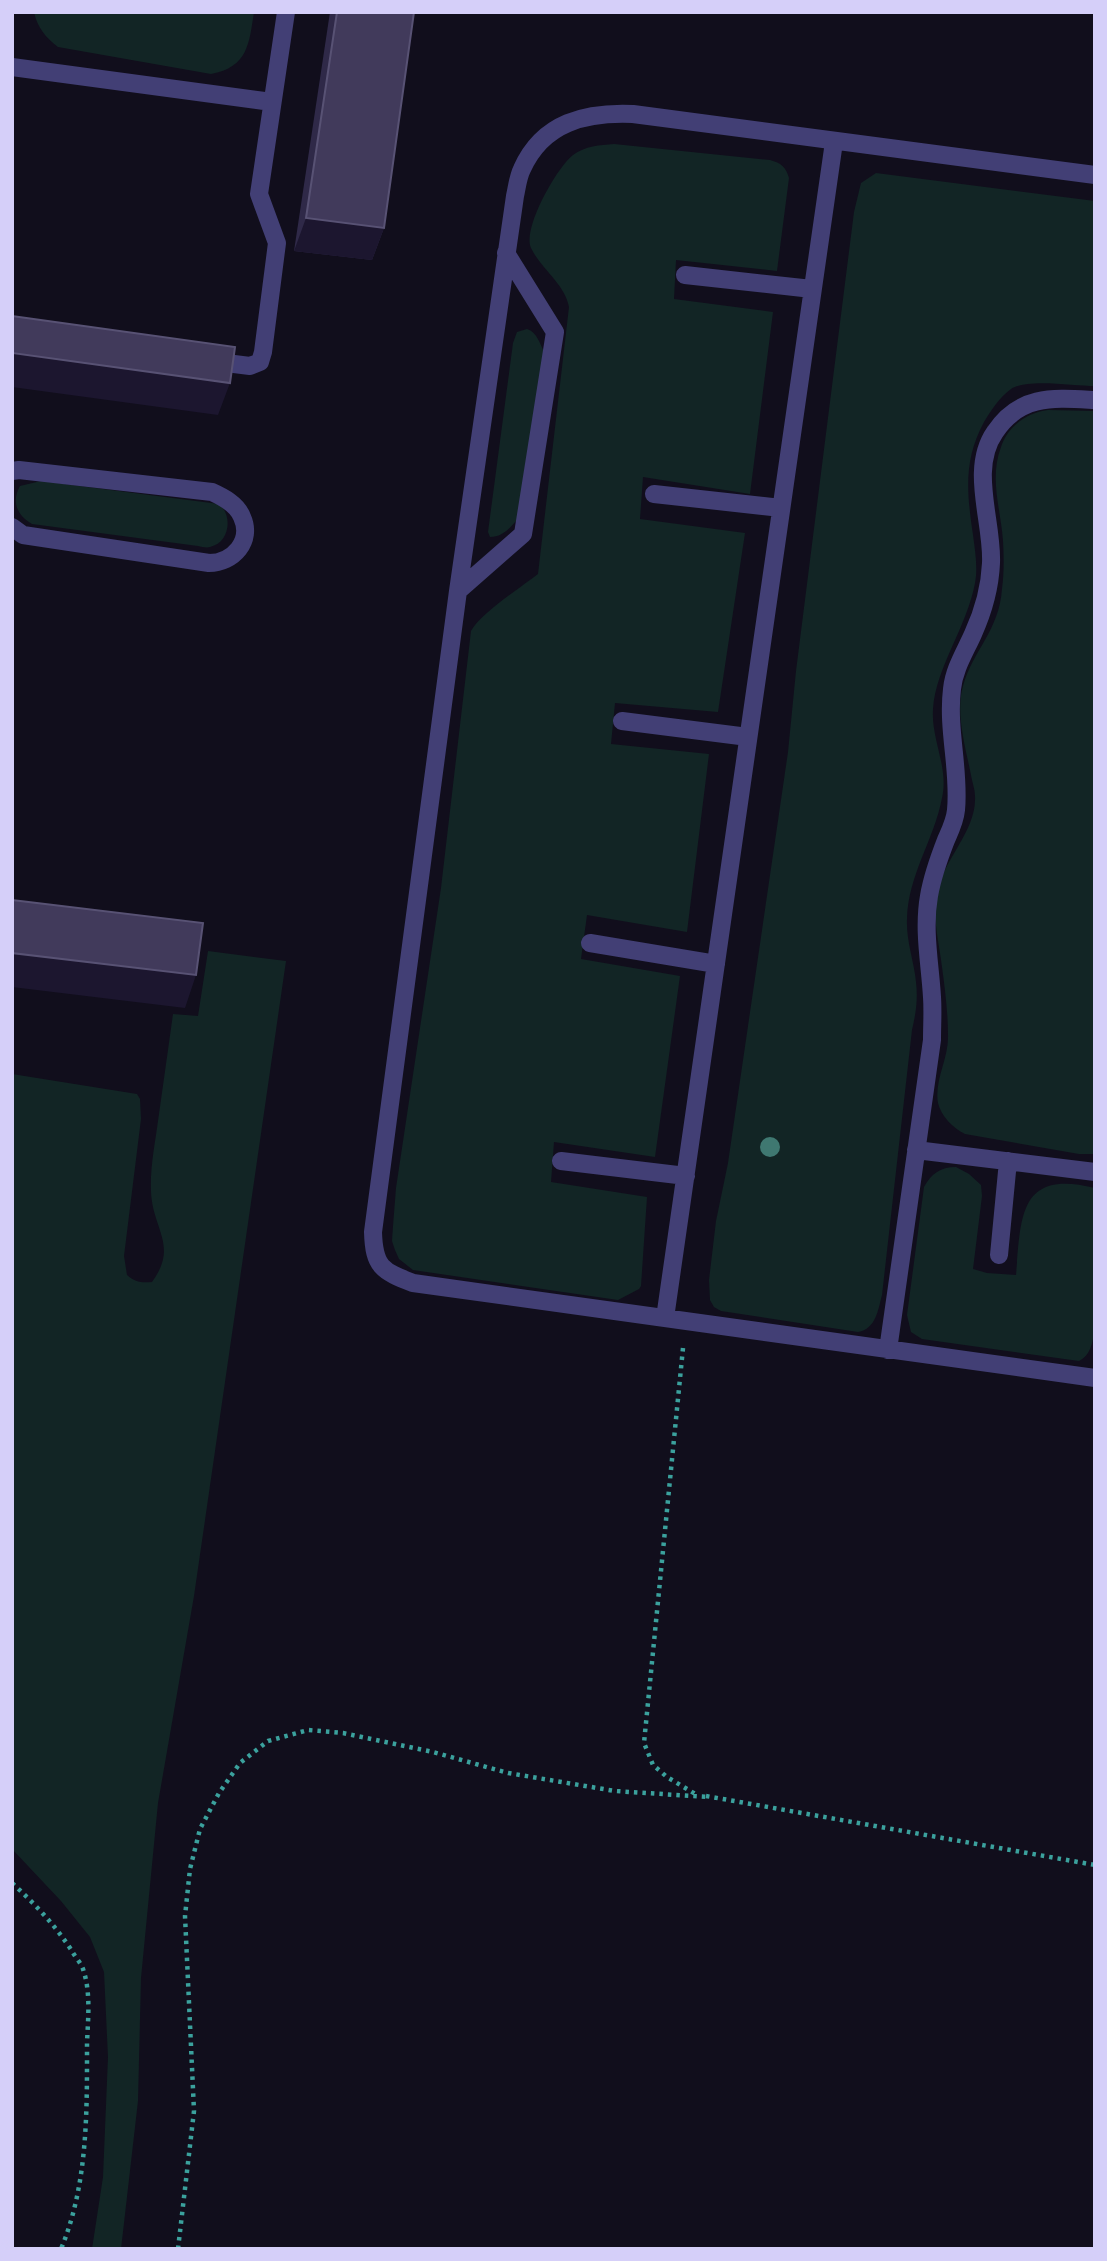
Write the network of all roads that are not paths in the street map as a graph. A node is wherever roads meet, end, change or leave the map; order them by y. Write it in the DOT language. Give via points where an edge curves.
graph roads {
  1 [pos="286,12"];
  2 [pos="12,67"];
  3 [pos="272,102"];
  4 [pos="834,142"];
  5 [pos="1095,175"];
  6 [pos="506,253"];
  7 [pos="685,275"];
  8 [pos="812,289"];
  9 [pos="197,359"];
  10 [pos="1095,400"];
  11 [pos="12,471"];
  12 [pos="654,494"];
  13 [pos="781,508"];
  14 [pos="12,527"];
  15 [pos="458,591"];
  16 [pos="622,721"];
  17 [pos="748,737"];
  18 [pos="590,943"];
  19 [pos="716,964"];
  20 [pos="916,1150"];
  21 [pos="561,1161"];
  22 [pos="1009,1161"];
  23 [pos="1095,1172"];
  24 [pos="685,1176"];
  25 [pos="999,1255"];
  26 [pos="665,1318"];
  27 [pos="888,1350"];
  28 [pos="1095,1378"];
  1 -- 3 [label="lane"];
  2 -- 3 [label="lane"];
  3 -- 9 [label="lane" via="259,194 277,243 262,357 250,366"];
  4 -- 5 [label="lane"];
  4 -- 6 [label="lane" via="633,114 581,118 545,136 521,170"];
  4 -- 8 [label="lane"];
  6 -- 15 [label="lane"];
  6 -- 15 [label="lane" via="555,332 523,534"];
  7 -- 8 [label="lane"];
  8 -- 13 [label="lane"];
  10 -- 20 [label="lane" via="1034,401 1006,419 986,451 984,506 992,561 986,600 952,685 949,718 956,814 927,908 932,1040"];
  11 -- 14 [label="lane" via="212,492 228,500 242,516 244,531 241,548 229,559 209,563 23,535"];
  12 -- 13 [label="lane"];
  13 -- 17 [label="lane"];
  15 -- 26 [label="lane" via="373,1252 388,1273 414,1283"];
  16 -- 17 [label="lane"];
  17 -- 19 [label="lane"];
  18 -- 19 [label="lane"];
  19 -- 24 [label="lane"];
  20 -- 22 [label="lane"];
  20 -- 27 [label="lane"];
  21 -- 24 [label="lane"];
  22 -- 23 [label="lane"];
  22 -- 25 [label="lane"];
  24 -- 26 [label="lane"];
  26 -- 27 [label="lane"];
  27 -- 28 [label="lane"];
}
